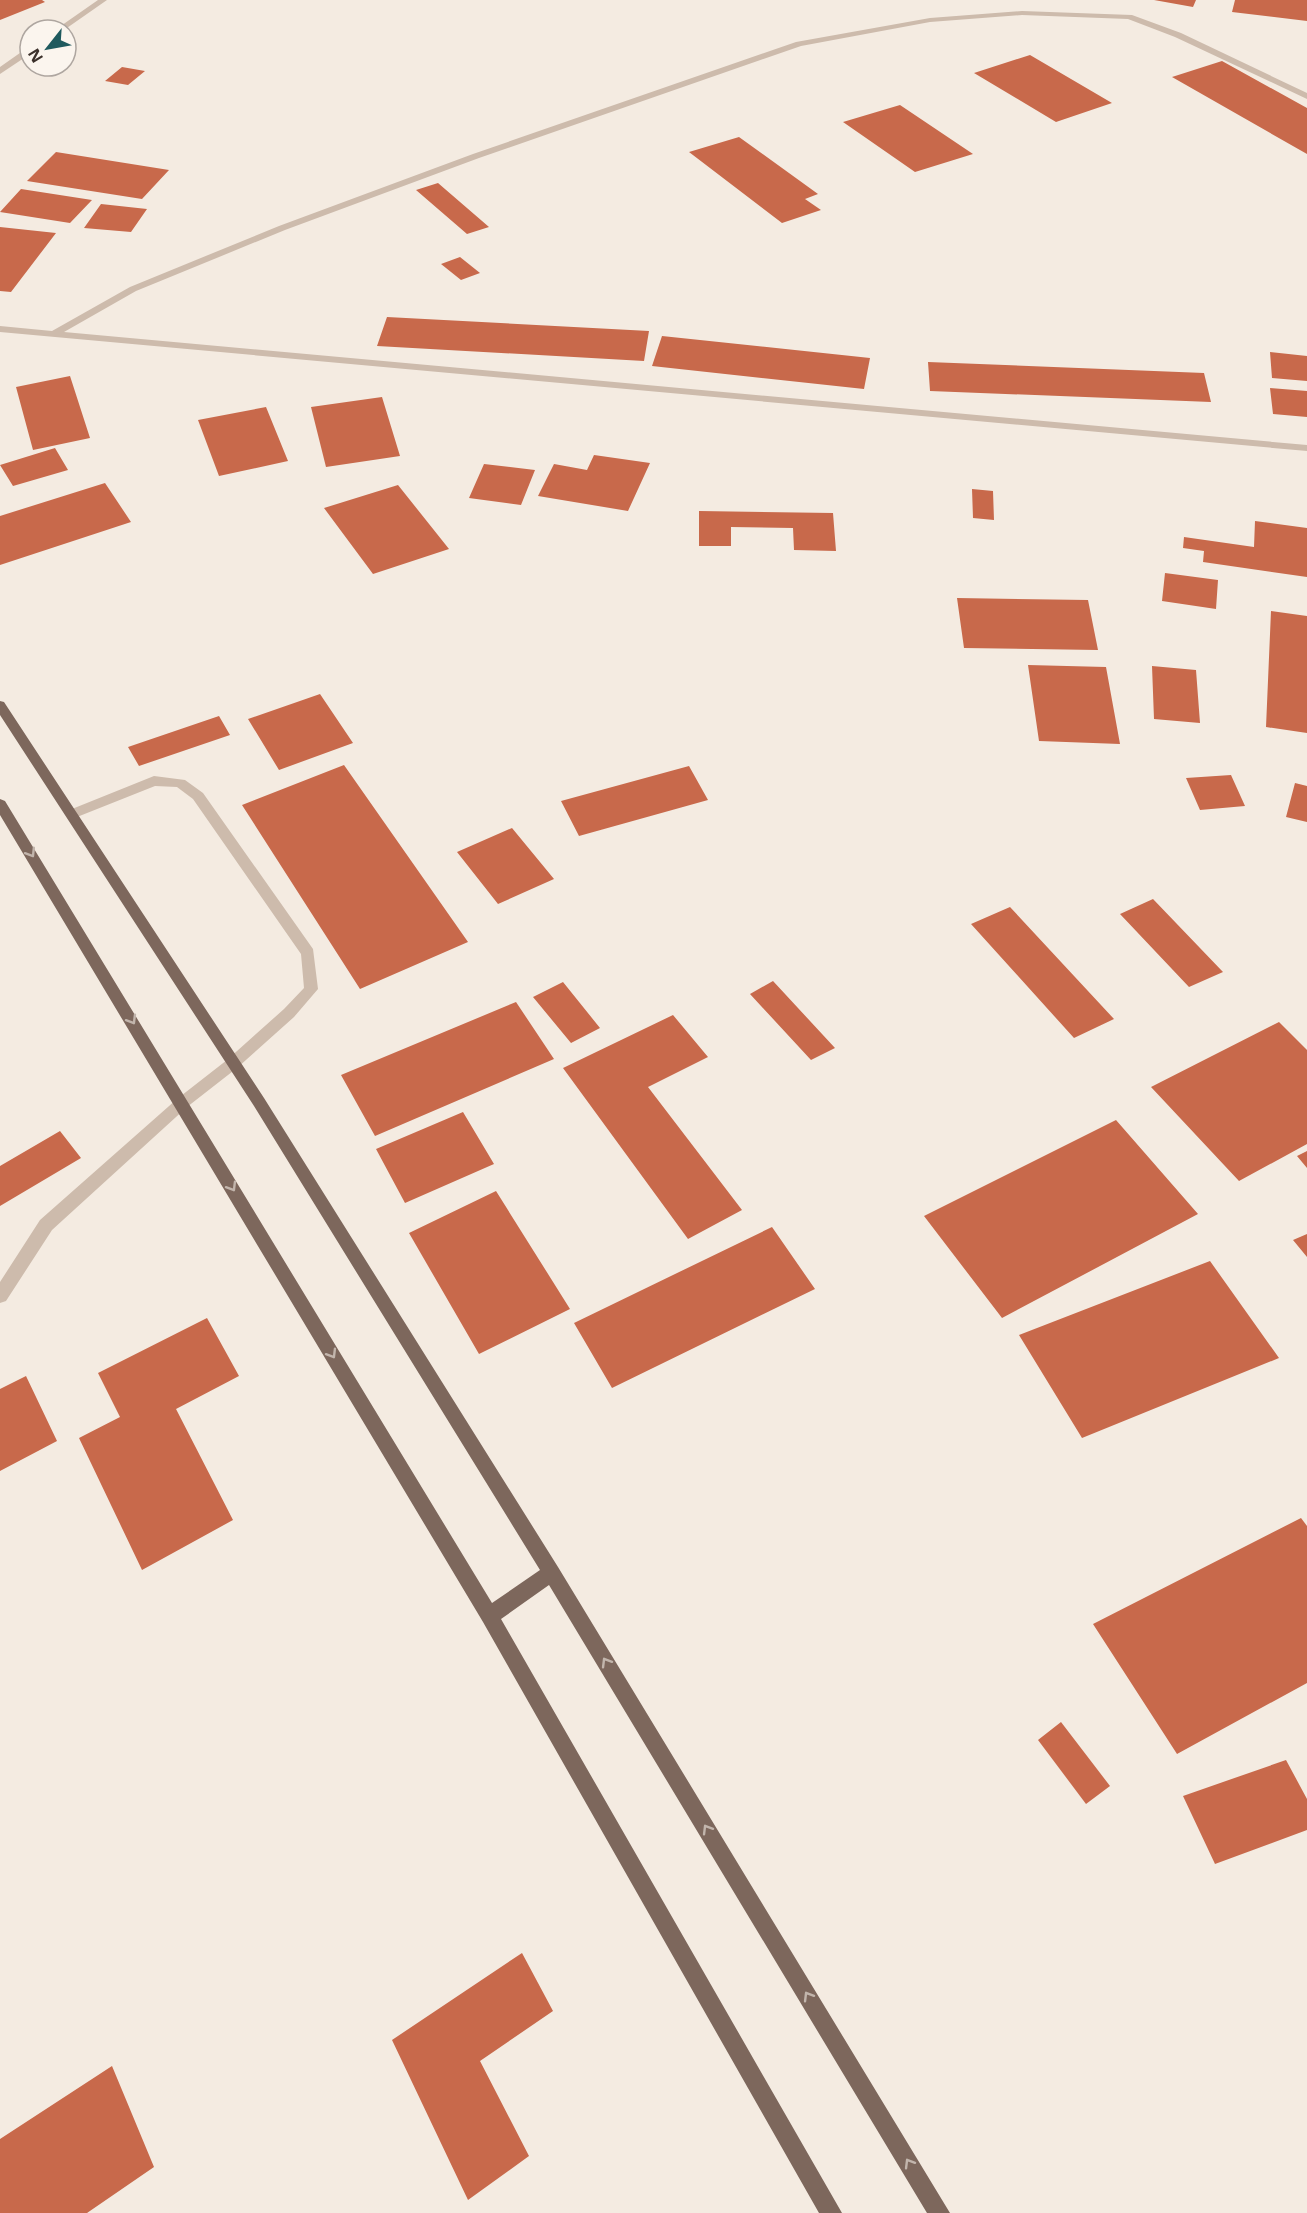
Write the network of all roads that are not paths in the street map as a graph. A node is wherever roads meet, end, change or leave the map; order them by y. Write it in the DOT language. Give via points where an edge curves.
graph roads {
  1 [pos="103,0"];
  2 [pos="77,18"];
  3 [pos="18,59"];
  4 [pos="0,71"];
  5 [pos="1307,96"];
  6 [pos="0,329"];
  7 [pos="53,334"];
  8 [pos="1307,448"];
  9 [pos="0,705"];
  10 [pos="0,804"];
  11 [pos="72,814"];
  12 [pos="232,1064"];
  13 [pos="182,1103"];
  14 [pos="0,1296"];
  15 [pos="552,1573"];
  16 [pos="489,1616"];
  17 [pos="831,2213"];
  18 [pos="939,2213"];
  1 -- 2 [label="street"];
  3 -- 4 [label="street"];
  5 -- 7 [label="street" via="1178,35 1129,17 1022,13 930,20 810,42 476,156 282,228 133,289"];
  6 -- 7 [label="street"];
  7 -- 8 [label="street"];
  9 -- 11 [label="main road"];
  10 -- 13 [label="main road, one-way"];
  11 -- 12 [label="main road"];
  11 -- 12 [label="street" via="154,781 180,783 198,796 308,953 310,989"];
  12 -- 13 [label="street"];
  12 -- 15 [label="main road"];
  13 -- 14 [label="street" via="46,1225"];
  13 -- 16 [label="main road, one-way"];
  15 -- 16 [label="main road"];
  18 -- 15 [label="main road, one-way"];
  16 -- 17 [label="main road"];
}
